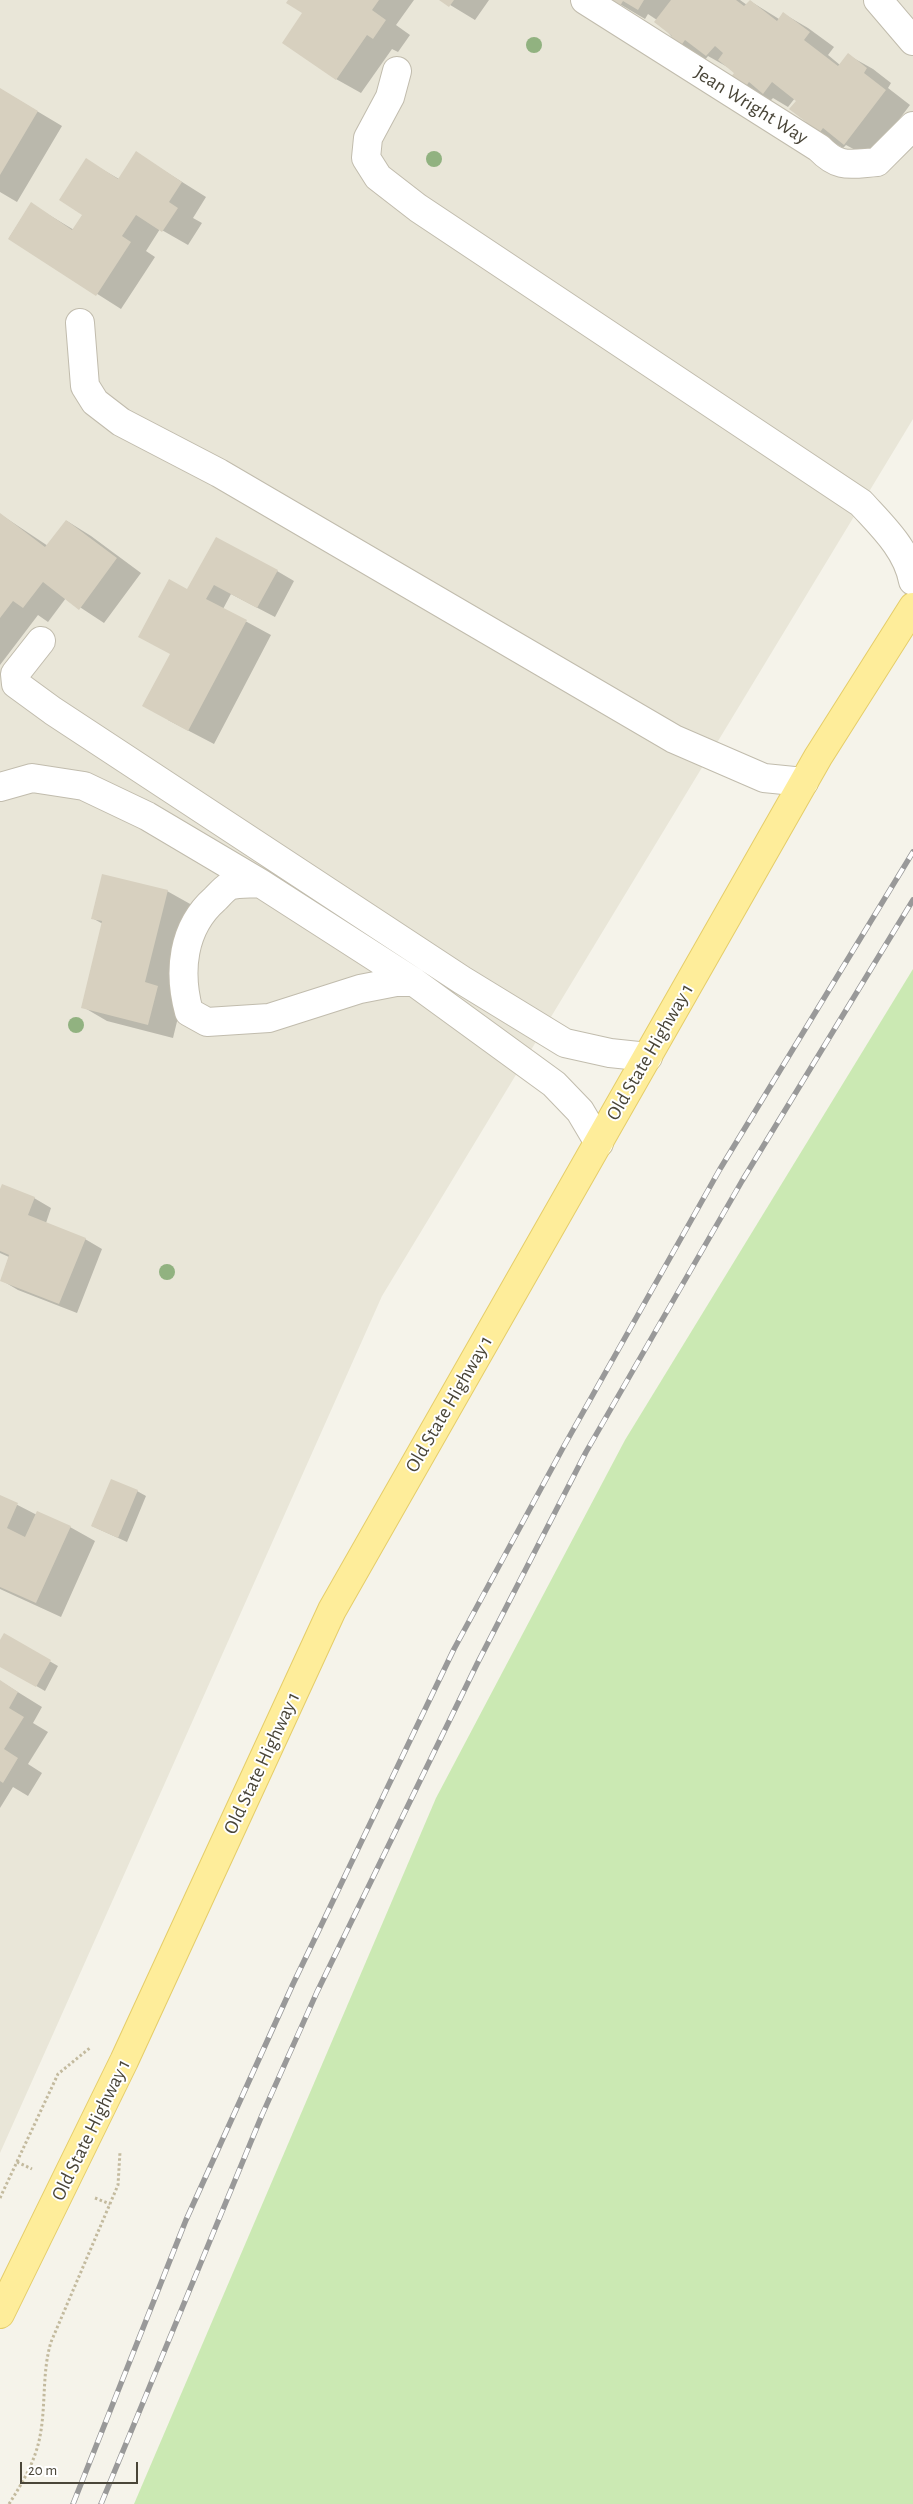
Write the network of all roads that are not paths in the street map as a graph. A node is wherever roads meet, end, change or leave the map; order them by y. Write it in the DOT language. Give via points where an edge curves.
graph roads {
  1 [pos="585,0"];
  2 [pos="878,0"];
  3 [pos="913,41"];
  4 [pos="398,71"];
  5 [pos="913,126"];
  6 [pos="80,323"];
  7 [pos="913,580"];
  8 [pos="913,607"];
  9 [pos="41,641"];
  10 [pos="8,682"];
  11 [pos="804,782"];
  12 [pos="0,787"];
  13 [pos="260,883"];
  14 [pos="414,982"];
  15 [pos="648,1057"];
  16 [pos="599,1143"];
  17 [pos="42,2231"];
  18 [pos="0,2296"];
  19 [pos="0,2314"];
  1 -- 5 [label="street, Jean Wright Way" via="819,148 840,165 877,162"];
  2 -- 3 [label="street"];
  4 -- 7 [label="street" via="390,98 368,138 366,158 378,177 418,208 861,503 895,540"];
  6 -- 11 [label="street" via="85,386 95,402 121,422 218,474 674,739 764,778"];
  8 -- 11 [label="main road, Old State Highway 1"];
  9 -- 10 [label="street"];
  10 -- 15 [label="street" via="453,975 564,1043"];
  11 -- 15 [label="main road, Old State Highway 1"];
  12 -- 13 [label="street" via="32,778 84,786 147,816"];
  13 -- 14 [label="street"];
  13 -- 14 [label="street" via="230,886 205,908 191,928 184,958 182,989 189,1012 207,1022 269,1018 360,989"];
  14 -- 16 [label="street" via="554,1084 580,1111"];
  15 -- 16 [label="main road, Old State Highway 1"];
  16 -- 17 [label="main road, Old State Highway 1" via="332,1610"];
  17 -- 18 [label="main road, Old State Highway 1"];
  17 -- 19 [label="main road, Old State Highway 1"];
}
